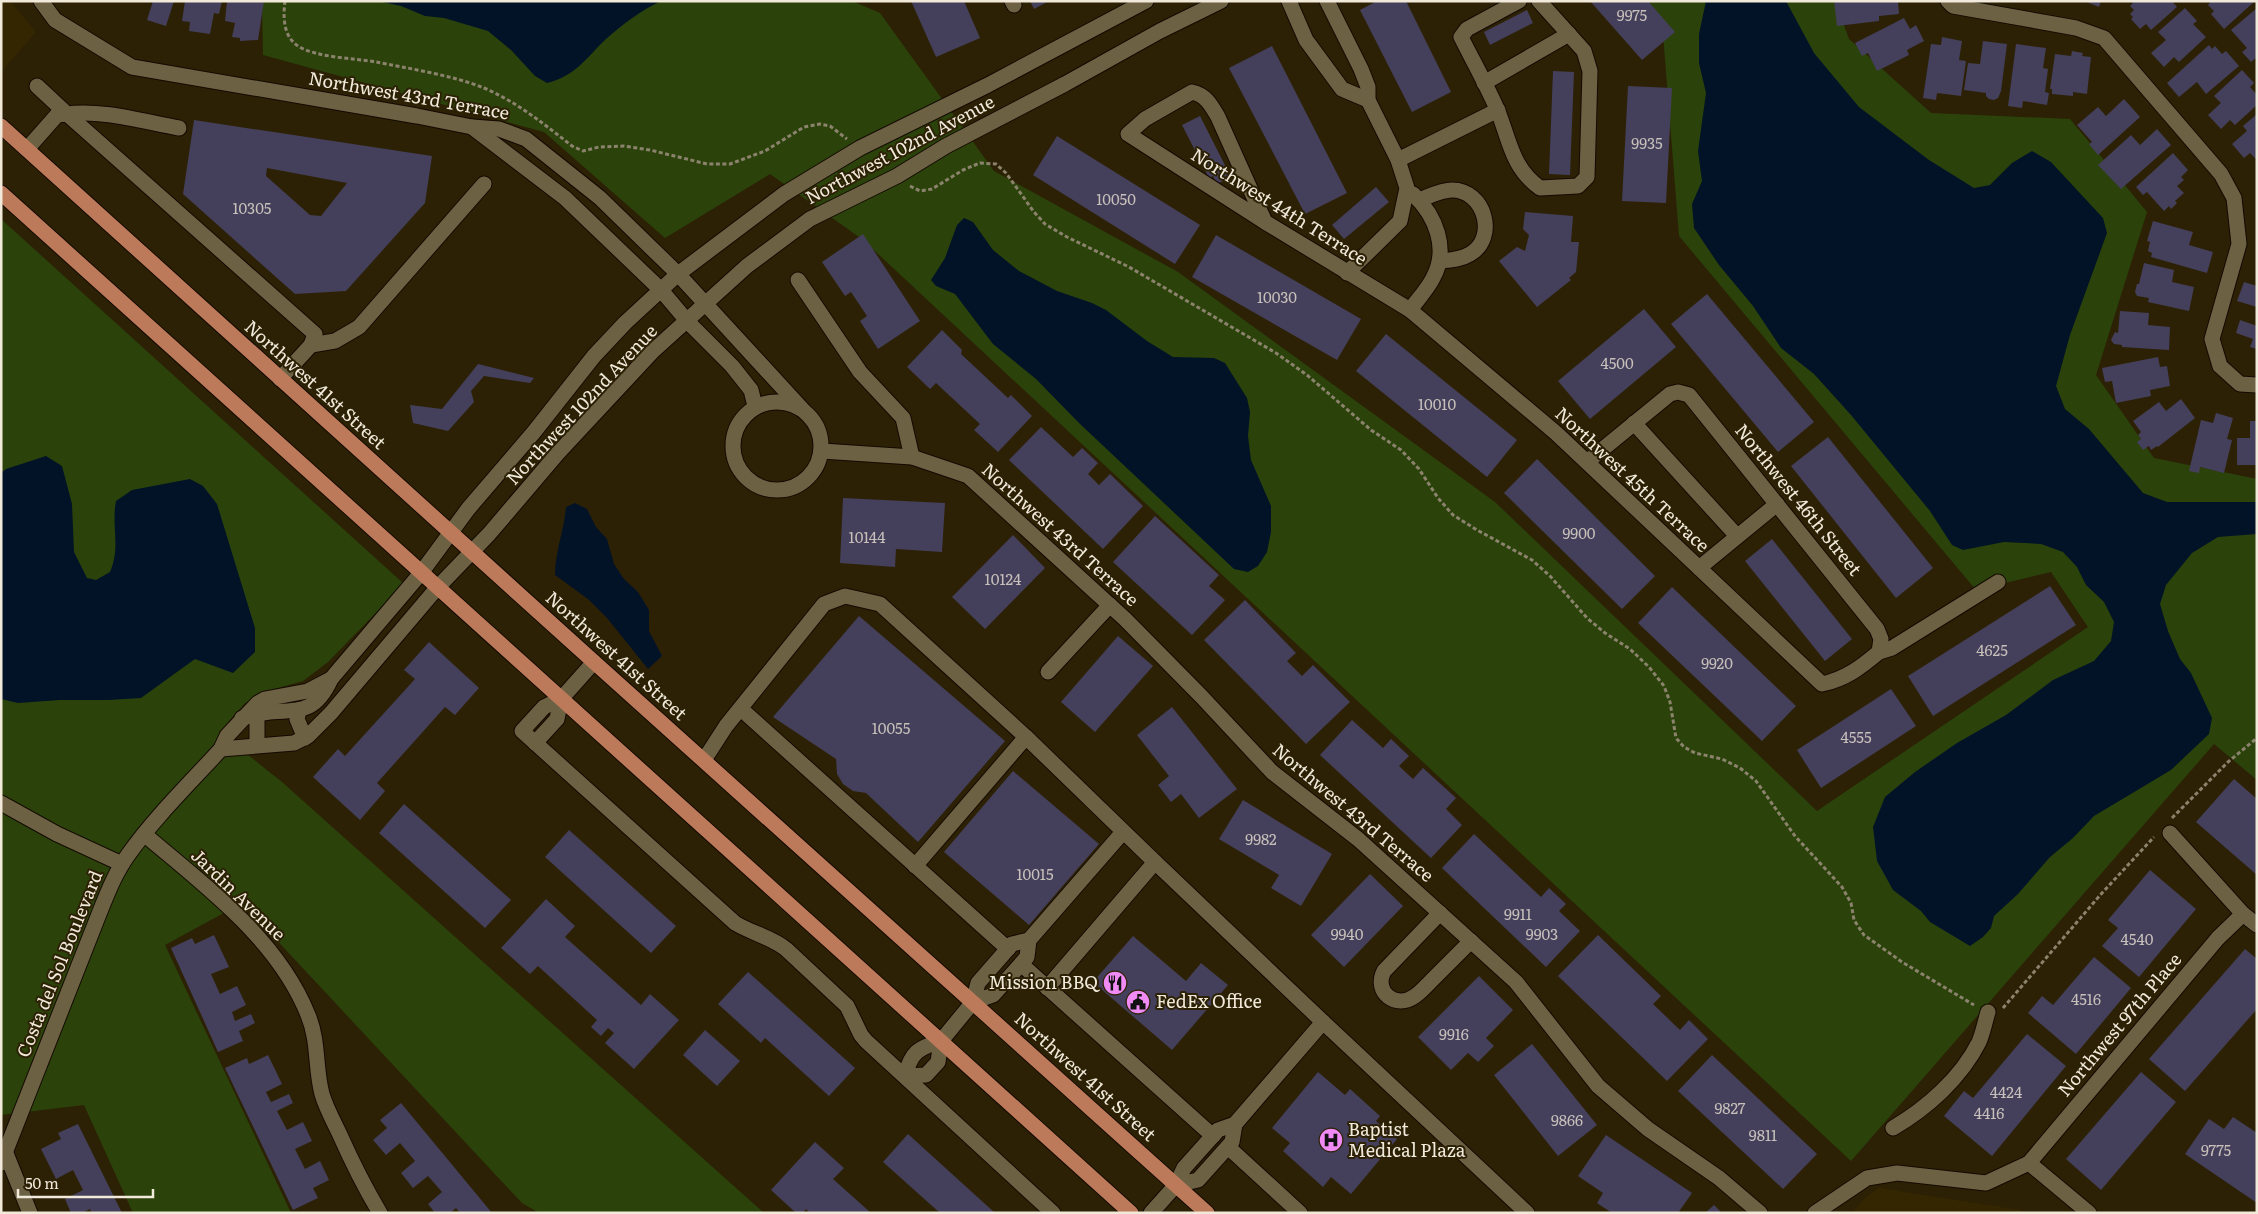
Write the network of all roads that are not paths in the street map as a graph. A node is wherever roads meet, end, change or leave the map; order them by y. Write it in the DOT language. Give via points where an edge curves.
graph roads {
  1 [pos="41,1"];
  2 [pos="1146,1"];
  3 [pos="1221,1"];
  4 [pos="1289,1"];
  5 [pos="1327,1"];
  6 [pos="1519,1"];
  7 [pos="1539,1"];
  8 [pos="1948,1"];
  9 [pos="1569,34"];
  10 [pos="1484,82"];
  11 [pos="37,86"];
  12 [pos="1368,100"];
  13 [pos="1498,110"];
  14 [pos="67,114"];
  15 [pos="1,126"];
  16 [pos="472,127"];
  17 [pos="179,128"];
  18 [pos="27,149"];
  19 [pos="1398,160"];
  20 [pos="571,175"];
  21 [pos="484,184"];
  22 [pos="1407,188"];
  23 [pos="557,191"];
  24 [pos="1,193"];
  25 [pos="1419,200"];
  26 [pos="1265,222"];
  27 [pos="1440,261"];
  28 [pos="1348,273"];
  29 [pos="678,274"];
  30 [pos="798,280"];
  31 [pos="661,290"];
  32 [pos="707,305"];
  33 [pos="1410,310"];
  34 [pos="688,322"];
  35 [pos="311,345"];
  36 [pos="752,353"];
  37 [pos="735,370"];
  38 [pos="280,379"];
  39 [pos="2257,385"];
  40 [pos="756,406"];
  41 [pos="803,410"];
  42 [pos="1634,423"];
  43 [pos="822,451"];
  44 [pos="912,457"];
  45 [pos="1587,462"];
  46 [pos="1777,504"];
  47 [pos="451,531"];
  48 [pos="1737,536"];
  49 [pos="473,551"];
  50 [pos="1699,568"];
  51 [pos="421,573"];
  52 [pos="1998,582"];
  53 [pos="437,588"];
  54 [pos="1110,605"];
  55 [pos="1880,645"];
  56 [pos="594,662"];
  57 [pos="1048,672"];
  58 [pos="331,679"];
  59 [pos="561,699"];
  60 [pos="741,709"];
  61 [pos="299,711"];
  62 [pos="257,715"];
  63 [pos="242,718"];
  64 [pos="1026,737"];
  65 [pos="305,738"];
  66 [pos="535,743"];
  67 [pos="257,745"];
  68 [pos="221,749"];
  69 [pos="704,760"];
  70 [pos="1,802"];
  71 [pos="2166,828"];
  72 [pos="1123,832"];
  73 [pos="144,834"];
  74 [pos="1156,862"];
  75 [pos="122,864"];
  76 [pos="916,866"];
  77 [pos="1440,913"];
  78 [pos="2243,914"];
  79 [pos="2257,925"];
  80 [pos="1029,940"];
  81 [pos="1471,941"];
  82 [pos="1008,949"];
  83 [pos="1021,964"];
  84 [pos="1048,988"];
  85 [pos="973,1002"];
  86 [pos="1988,1012"];
  87 [pos="1322,1022"];
  88 [pos="942,1041"];
  89 [pos="905,1076"];
  90 [pos="1234,1124"];
  91 [pos="1893,1128"];
  92 [pos="1213,1136"];
  93 [pos="1228,1147"];
  94 [pos="3,1157"];
  95 [pos="2029,1164"];
  96 [pos="1176,1185"];
  97 [pos="30,1213"];
  98 [pos="380,1213"];
  99 [pos="1053,1213"];
  100 [pos="1132,1213"];
  101 [pos="1151,1213"];
  102 [pos="1207,1213"];
  103 [pos="1300,1213"];
  104 [pos="1527,1213"];
  105 [pos="1760,1213"];
  106 [pos="1815,1213"];
  107 [pos="2089,1213"];
  1 -- 16 [label="street, Northwest 43rd Terrace" via="55,20 132,66"];
  2 -- 29 [label="street, Northwest 102nd Avenue" via="860,148 784,194"];
  3 -- 32 [label="street, Northwest 102nd Avenue" via="946,146 897,176 810,219 748,266"];
  4 -- 12 [label="street" via="1306,40 1342,89"];
  5 -- 12 [label="street" via="1365,78"];
  6 -- 10 [label="street" via="1467,29 1461,37"];
  7 -- 9 [label="street"];
  8 -- 39 [label="street" via="1953,6 2076,28 2104,38 2221,174 2234,198 2240,244 2212,339 2220,366 2240,384"];
  9 -- 10 [label="street"];
  9 -- 13 [label="street" via="1584,51 1590,71 1587,177 1578,186 1540,188 1526,178 1517,164"];
  10 -- 13 [label="street"];
  11 -- 14 [label="street"];
  12 -- 19 [label="street"];
  13 -- 19 [label="street"];
  14 -- 17 [label="street" via="101,114"];
  14 -- 18 [label="street" via="57,115"];
  14 -- 35 [label="street" via="315,334"];
  15 -- 18 [label="main road, Northwest 41st Street"];
  16 -- 20 [label="street, Northwest 43rd Terrace" via="499,129 526,139"];
  16 -- 23 [label="street"];
  18 -- 38 [label="main road, Northwest 41st Street"];
  19 -- 22 [label="street"];
  20 -- 23 [label="street"];
  20 -- 29 [label="street, Northwest 43rd Terrace" via="600,198"];
  21 -- 35 [label="street" via="358,326 335,341"];
  22 -- 25 [label="street"];
  22 -- 28 [label="street" via="1400,221"];
  23 -- 31 [label="street"];
  24 -- 51 [label="main road"];
  25 -- 27 [label="street" via="1437,230 1441,243"];
  25 -- 27 [label="street" via="1454,190 1466,193 1483,210 1485,234 1480,245 1461,258"];
  26 -- 26 [label="street, Northwest 44th Terrace" via="1128,134 1146,119 1192,92 1201,94 1218,118"];
  26 -- 28 [label="street, Northwest 44th Terrace"];
  27 -- 33 [label="street" via="1433,278"];
  28 -- 33 [label="street, Northwest 44th Terrace"];
  29 -- 31 [label="street, Northwest 102nd Avenue"];
  29 -- 32 [label="street, Northwest 43rd Terrace"];
  30 -- 44 [label="street" via="860,372 903,418"];
  31 -- 34 [label="street"];
  31 -- 47 [label="street, Northwest 102nd Avenue" via="594,356"];
  32 -- 34 [label="street, Northwest 102nd Avenue"];
  32 -- 36 [label="street, Northwest 43rd Terrace"];
  33 -- 45 [label="street, Northwest 45th Terrace"];
  34 -- 37 [label="street"];
  34 -- 49 [label="street, Northwest 102nd Avenue" via="647,358"];
  35 -- 38 [label="street"];
  36 -- 37 [label="street"];
  36 -- 41 [label="street, Northwest 43rd Terrace"];
  37 -- 40 [label="street" via="751,390"];
  38 -- 47 [label="main road, Northwest 41st Street"];
  40 -- 41 [label="street" via="780,402"];
  40 -- 43 [label="street" via="737,425 732,451 742,475 764,490 790,490 812,475"];
  41 -- 43 [label="street" via="818,428"];
  42 -- 45 [label="street"];
  42 -- 46 [label="street, Northwest 46th Street" via="1670,394 1689,395"];
  42 -- 48 [label="street"];
  43 -- 44 [label="street, Northwest 43rd Terrace"];
  44 -- 54 [label="street, Northwest 43rd Terrace" via="968,476"];
  45 -- 50 [label="street, Northwest 45th Terrace"];
  46 -- 48 [label="street"];
  46 -- 55 [label="street, Northwest 46th Street" via="1877,629"];
  47 -- 49 [label="main road, Northwest 41st Street"];
  47 -- 51 [label="street, Northwest 102nd Avenue"];
  48 -- 50 [label="street"];
  49 -- 53 [label="street, Northwest 102nd Avenue"];
  49 -- 56 [label="main road, Northwest 41st Street"];
  50 -- 55 [label="street, Northwest 45th Terrace" via="1822,684 1838,681 1857,670"];
  51 -- 53 [label="main road"];
  51 -- 58 [label="street, Northwest 102nd Avenue"];
  52 -- 55 [label="street" via="1892,648"];
  53 -- 59 [label="main road"];
  53 -- 65 [label="street, Northwest 102nd Avenue" via="331,713"];
  54 -- 57 [label="street"];
  54 -- 77 [label="street, Northwest 43rd Terrace" via="1202,696 1272,772 1358,839"];
  56 -- 59 [label="street"];
  56 -- 69 [label="main road, Northwest 41st Street"];
  58 -- 61 [label="street, Northwest 102nd Avenue" via="324,694 308,708"];
  58 -- 63 [label="street, Northwest 102nd Avenue" via="308,691 265,699"];
  59 -- 66 [label="street" via="557,719"];
  59 -- 66 [label="street" via="544,707 522,731"];
  59 -- 88 [label="main road"];
  60 -- 64 [label="street" via="824,604 845,596 880,604"];
  60 -- 69 [label="street"];
  60 -- 76 [label="street"];
  61 -- 62 [label="street, Northwest 102nd Avenue"];
  61 -- 65 [label="street" via="297,719"];
  62 -- 63 [label="street, Northwest 102nd Avenue"];
  62 -- 67 [label="street"];
  63 -- 68 [label="street, Northwest 102nd Avenue" via="226,736"];
  64 -- 72 [label="street"];
  64 -- 76 [label="street"];
  65 -- 67 [label="street" via="294,743"];
  66 -- 89 [label="street" via="735,923 777,942 799,961 839,997 850,1011 861,1035"];
  67 -- 68 [label="street"];
  68 -- 73 [label="street, Northwest 102nd Avenue"];
  69 -- 85 [label="main road, Northwest 41st Street"];
  70 -- 75 [label="street" via="57,834"];
  71 -- 78 [label="street"];
  72 -- 74 [label="street"];
  72 -- 80 [label="street"];
  73 -- 75 [label="street, Northwest 102nd Avenue"];
  73 -- 98 [label="street, Jardin Avenue" via="252,930 297,992 313,1031 325,1103"];
  74 -- 84 [label="street"];
  74 -- 87 [label="street"];
  75 -- 94 [label="street, Costa del Sol Boulevard" via="96,921"];
  76 -- 82 [label="street"];
  77 -- 81 [label="street, Northwest 43rd Terrace"];
  77 -- 81 [label="street" via="1384,971 1381,985 1388,997 1400,1002 1416,996"];
  78 -- 79 [label="street"];
  78 -- 95 [label="street, Northwest 97th Place" via="2218,938"];
  80 -- 82 [label="street" via="1012,944"];
  80 -- 83 [label="street" via="1027,957"];
  81 -- 105 [label="street, Northwest 43rd Terrace" via="1516,982 1598,1086 1648,1129 1719,1178"];
  82 -- 85 [label="street" via="978,982"];
  83 -- 84 [label="street"];
  83 -- 85 [label="street" via="993,995"];
  84 -- 92 [label="street"];
  85 -- 88 [label="street"];
  85 -- 96 [label="main road, Northwest 41st Street"];
  86 -- 91 [label="street" via="1979,1042 1949,1083 1938,1096"];
  87 -- 90 [label="street"];
  87 -- 104 [label="street"];
  88 -- 89 [label="street" via="922,1047 909,1060"];
  88 -- 89 [label="street" via="938,1062 926,1075"];
  88 -- 100 [label="main road"];
  89 -- 99 [label="street"];
  90 -- 92 [label="street" via="1218,1130"];
  90 -- 93 [label="street" via="1232,1142"];
  92 -- 96 [label="street" via="1184,1168"];
  93 -- 96 [label="street" via="1198,1180"];
  93 -- 103 [label="street"];
  94 -- 97 [label="street"];
  95 -- 106 [label="street" via="1986,1183 1897,1173 1867,1178"];
  95 -- 107 [label="street"];
  96 -- 101 [label="street"];
  96 -- 102 [label="main road, Northwest 41st Street"];
}
